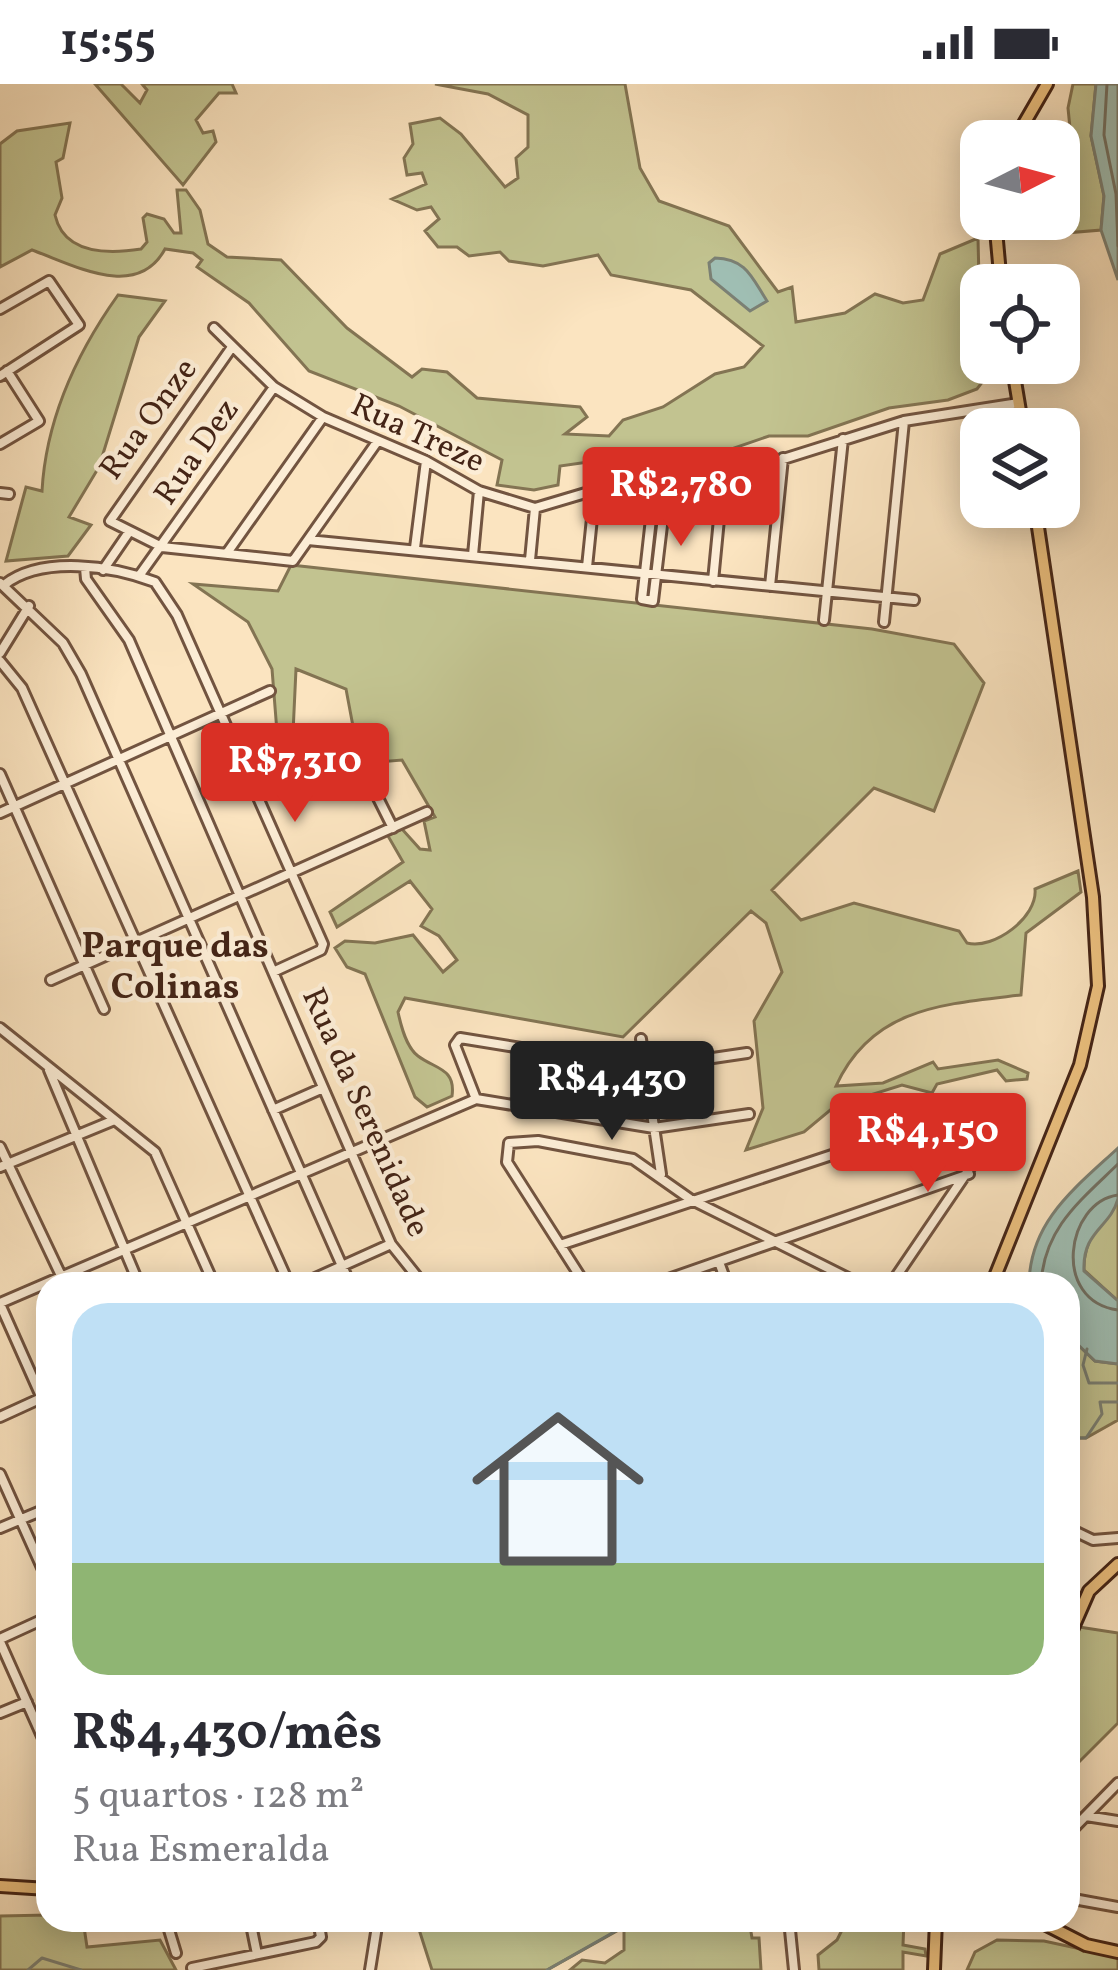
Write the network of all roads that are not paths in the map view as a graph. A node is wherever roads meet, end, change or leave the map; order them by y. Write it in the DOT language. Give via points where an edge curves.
graph roads {
  1 [pos="1047,84"];
  2 [pos="1026,120"];
  3 [pos="0,309"];
  4 [pos="214,328"];
  5 [pos="232,347"];
  6 [pos="4,374"];
  7 [pos="1016,384"];
  8 [pos="274,387"];
  9 [pos="1019,403"];
  10 [pos="1020,408"];
  11 [pos="322,417"];
  12 [pos="904,421"];
  13 [pos="843,439"];
  14 [pos="377,442"];
  15 [pos="0,444"];
  16 [pos="783,458"];
  17 [pos="426,461"];
  18 [pos="723,478"];
  19 [pos="595,489"];
  20 [pos="479,491"];
  21 [pos="654,491"];
  22 [pos="666,492"];
  23 [pos="536,508"];
  24 [pos="1038,528"];
  25 [pos="129,532"];
  26 [pos="308,540"];
  27 [pos="162,547"];
  28 [pos="415,548"];
  29 [pos="227,554"];
  30 [pos="473,555"];
  31 [pos="530,560"];
  32 [pos="587,567"];
  33 [pos="85,568"];
  34 [pos="104,570"];
  35 [pos="651,574"];
  36 [pos="140,576"];
  37 [pos="713,581"];
  38 [pos="2,584"];
  39 [pos="770,586"];
  40 [pos="827,593"];
  41 [pos="886,598"];
  42 [pos="914,600"];
  43 [pos="28,606"];
  44 [pos="824,620"];
  45 [pos="884,622"];
  46 [pos="0,657"];
  47 [pos="270,691"];
  48 [pos="222,713"];
  49 [pos="170,736"];
  50 [pos="118,759"];
  51 [pos="364,772"];
  52 [pos="0,774"];
  53 [pos="66,784"];
  54 [pos="14,807"];
  55 [pos="427,812"];
  56 [pos="0,813"];
  57 [pos="393,828"];
  58 [pos="293,875"];
  59 [pos="241,898"];
  60 [pos="190,921"];
  61 [pos="138,944"];
  62 [pos="85,966"];
  63 [pos="273,972"];
  64 [pos="51,980"];
  65 [pos="104,1009"];
  66 [pos="1,1030"];
  67 [pos="640,1040"];
  68 [pos="747,1053"];
  69 [pos="48,1068"];
  70 [pos="645,1068"];
  71 [pos="322,1088"];
  72 [pos="476,1099"];
  73 [pos="273,1110"];
  74 [pos="749,1114"];
  75 [pos="112,1121"];
  76 [pos="654,1128"];
  77 [pos="74,1137"];
  78 [pos="0,1147"];
  79 [pos="352,1150"];
  80 [pos="4,1165"];
  81 [pos="301,1173"];
  82 [pos="970,1174"];
  83 [pos="662,1176"];
  84 [pos="249,1194"];
  85 [pos="690,1199"];
  86 [pos="186,1221"];
  87 [pos="773,1243"];
  88 [pos="391,1244"];
  89 [pos="560,1245"];
  90 [pos="123,1249"];
  91 [pos="719,1262"];
  92 [pos="342,1267"];
  93 [pos="59,1272"];
  94 [pos="78,1272"];
  95 [pos="134,1272"];
  96 [pos="209,1272"];
  97 [pos="284,1272"];
  98 [pos="330,1272"];
  99 [pos="344,1272"];
  100 [pos="413,1272"];
  101 [pos="577,1272"];
  102 [pos="689,1272"];
  103 [pos="723,1272"];
  104 [pos="835,1272"];
  105 [pos="900,1272"];
  106 [pos="997,1272"];
  107 [pos="36,1290"];
  108 [pos="0,1304"];
  109 [pos="36,1378"];
  110 [pos="36,1400"];
  111 [pos="0,1417"];
  112 [pos="0,1474"];
  113 [pos="36,1513"];
  114 [pos="20,1520"];
  115 [pos="0,1528"];
  116 [pos="1080,1536"];
  117 [pos="1118,1538"];
  118 [pos="36,1555"];
  119 [pos="1118,1564"];
  120 [pos="1080,1612"];
  121 [pos="36,1623"];
  122 [pos="0,1640"];
  123 [pos="27,1702"];
  124 [pos="0,1713"];
  125 [pos="36,1717"];
  126 [pos="1118,1783"];
  127 [pos="1086,1816"];
  128 [pos="1118,1821"];
  129 [pos="1080,1822"];
  130 [pos="0,1886"];
  131 [pos="36,1888"];
  132 [pos="1080,1900"];
  133 [pos="1118,1907"];
  134 [pos="170,1932"];
  135 [pos="252,1932"];
  136 [pos="319,1932"];
  137 [pos="376,1932"];
  138 [pos="790,1932"];
  139 [pos="936,1932"];
  140 [pos="1060,1932"];
  141 [pos="1118,1952"];
  142 [pos="176,1953"];
  143 [pos="257,1954"];
  144 [pos="193,1968"];
  145 [pos="370,1970"];
  146 [pos="794,1970"];
  147 [pos="934,1970"];
  1 -- 2 [label="main road"];
  3 -- 6 [label="street" via="49,281 79,326"];
  4 -- 5 [label="street, Rua Treze"];
  5 -- 8 [label="street, Rua Treze"];
  5 -- 25 [label="street, Rua Onze" via="110,521"];
  6 -- 15 [label="street" via="39,421"];
  7 -- 9 [label="main road"];
  8 -- 11 [label="street, Rua Treze"];
  8 -- 27 [label="street, Rua Dez"];
  9 -- 10 [label="main road"];
  9 -- 12 [label="street"];
  11 -- 14 [label="street, Rua Treze"];
  11 -- 29 [label="street"];
  12 -- 13 [label="street"];
  12 -- 41 [label="street"];
  13 -- 16 [label="street"];
  13 -- 40 [label="street"];
  14 -- 17 [label="street, Rua Treze"];
  14 -- 26 [label="street"];
  16 -- 18 [label="street"];
  16 -- 39 [label="street"];
  17 -- 20 [label="street, Rua Treze"];
  17 -- 28 [label="street"];
  18 -- 22 [label="street"];
  18 -- 37 [label="street"];
  19 -- 21 [label="street"];
  19 -- 23 [label="street"];
  19 -- 32 [label="street"];
  20 -- 23 [label="street, Rua Treze"];
  20 -- 30 [label="street"];
  21 -- 22 [label="street"];
  21 -- 35 [label="street"];
  22 -- 35 [label="street"];
  23 -- 31 [label="street"];
  24 -- 106 [label="main road" via="1094,897 1098,986 1080,1065"];
  25 -- 27 [label="street"];
  25 -- 34 [label="street"];
  26 -- 28 [label="street"];
  26 -- 29 [label="street" via="293,561"];
  27 -- 29 [label="street"];
  27 -- 36 [label="street, Rua Dez"];
  28 -- 30 [label="street"];
  30 -- 31 [label="street"];
  31 -- 32 [label="street"];
  32 -- 35 [label="street"];
  33 -- 34 [label="street"];
  33 -- 38 [label="street" via="18,574"];
  33 -- 49 [label="street, Rua da Serenidade" via="129,640"];
  34 -- 36 [label="street"];
  35 -- 37 [label="street"];
  36 -- 48 [label="street" via="155,582 177,615"];
  37 -- 39 [label="street"];
  38 -- 43 [label="street"];
  39 -- 40 [label="street"];
  40 -- 41 [label="street"];
  40 -- 44 [label="street"];
  41 -- 42 [label="street"];
  41 -- 45 [label="street"];
  43 -- 46 [label="street"];
  43 -- 50 [label="street" via="72,658"];
  46 -- 53 [label="street"];
  47 -- 48 [label="street"];
  48 -- 49 [label="street"];
  48 -- 58 [label="street"];
  49 -- 50 [label="street"];
  49 -- 59 [label="street, Rua da Serenidade"];
  50 -- 53 [label="street"];
  50 -- 60 [label="street"];
  51 -- 57 [label="street"];
  52 -- 54 [label="street"];
  53 -- 54 [label="street"];
  53 -- 61 [label="street"];
  54 -- 56 [label="street"];
  54 -- 62 [label="street"];
  55 -- 57 [label="street"];
  57 -- 58 [label="street"];
  58 -- 59 [label="street"];
  58 -- 63 [label="street" via="323,947"];
  59 -- 60 [label="street"];
  59 -- 63 [label="street, Rua da Serenidade"];
  60 -- 61 [label="street"];
  60 -- 73 [label="street"];
  61 -- 62 [label="street"];
  61 -- 84 [label="street"];
  62 -- 64 [label="street"];
  62 -- 65 [label="street"];
  63 -- 71 [label="street, Rua da Serenidade"];
  66 -- 69 [label="street"];
  67 -- 70 [label="street"];
  68 -- 70 [label="street"];
  69 -- 75 [label="street"];
  69 -- 77 [label="street"];
  70 -- 72 [label="street" via="460,1038 454,1046"];
  70 -- 76 [label="street"];
  71 -- 73 [label="street"];
  71 -- 79 [label="street, Rua da Serenidade"];
  72 -- 76 [label="street"];
  72 -- 79 [label="street"];
  73 -- 81 [label="street"];
  74 -- 76 [label="street"];
  75 -- 77 [label="street"];
  75 -- 86 [label="street" via="155,1153"];
  76 -- 83 [label="street"];
  77 -- 80 [label="street"];
  77 -- 90 [label="street"];
  78 -- 80 [label="street"];
  79 -- 81 [label="street"];
  79 -- 88 [label="street, Rua da Serenidade"];
  80 -- 93 [label="street"];
  81 -- 84 [label="street"];
  81 -- 92 [label="street"];
  82 -- 85 [label="street" via="1002,1112 993,1099"];
  82 -- 87 [label="street"];
  82 -- 105 [label="street"];
  83 -- 85 [label="street"];
  83 -- 89 [label="street" via="633,1159 538,1141 506,1146 507,1162"];
  84 -- 86 [label="street"];
  84 -- 97 [label="street"];
  85 -- 87 [label="street"];
  85 -- 89 [label="street"];
  86 -- 90 [label="street"];
  86 -- 96 [label="street"];
  87 -- 91 [label="street"];
  87 -- 104 [label="street"];
  88 -- 92 [label="street"];
  88 -- 100 [label="street, Rua da Serenidade"];
  89 -- 101 [label="street"];
  90 -- 94 [label="street"];
  90 -- 95 [label="street"];
  91 -- 102 [label="street"];
  91 -- 103 [label="street"];
  92 -- 98 [label="street"];
  92 -- 99 [label="street"];
  107 -- 108 [label="street"];
  108 -- 109 [label="street"];
  110 -- 111 [label="street"];
  112 -- 114 [label="street"];
  113 -- 114 [label="street"];
  114 -- 115 [label="street"];
  114 -- 118 [label="street"];
  116 -- 117 [label="street"];
  119 -- 120 [label="main road"];
  121 -- 122 [label="street"];
  122 -- 123 [label="street"];
  123 -- 124 [label="street"];
  123 -- 125 [label="street"];
  126 -- 127 [label="street"];
  127 -- 128 [label="street"];
  127 -- 129 [label="street"];
  130 -- 131 [label="main road"];
  132 -- 133 [label="street"];
  134 -- 142 [label="street"];
  135 -- 143 [label="street"];
  136 -- 143 [label="street" via="320,1940"];
  137 -- 145 [label="street"];
  138 -- 146 [label="street"];
  139 -- 147 [label="main road"];
  140 -- 141 [label="main road"];
  143 -- 144 [label="street"];
}
